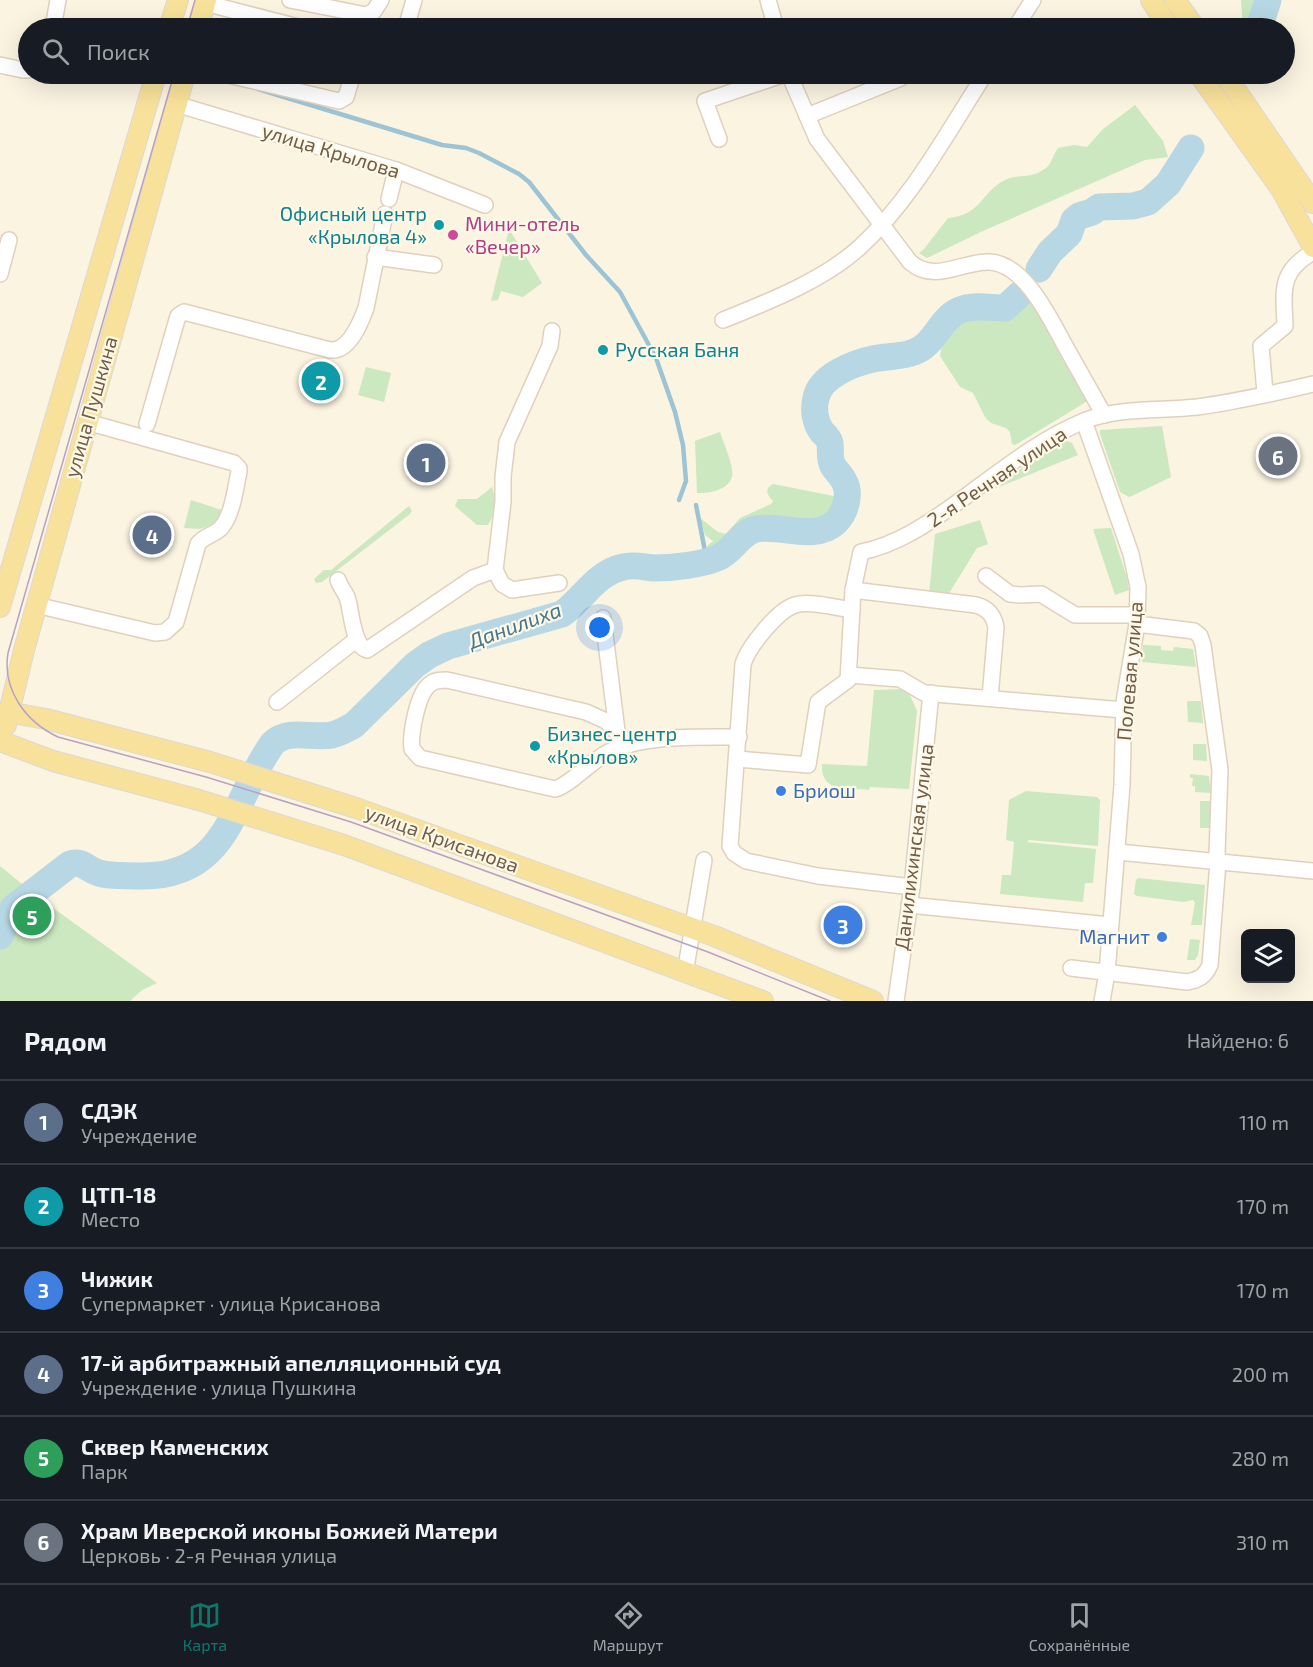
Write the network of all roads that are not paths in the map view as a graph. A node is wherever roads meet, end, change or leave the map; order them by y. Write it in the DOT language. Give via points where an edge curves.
graph roads {
  1 [pos="58,0"];
  2 [pos="178,0"];
  3 [pos="290,0"];
  4 [pos="381,0"];
  5 [pos="414,0"];
  6 [pos="768,0"];
  7 [pos="1033,0"];
  8 [pos="1151,0"];
  9 [pos="1175,0"];
  10 [pos="206,2"];
  11 [pos="55,18"];
  12 [pos="172,18"];
  13 [pos="202,18"];
  14 [pos="265,18"];
  15 [pos="409,18"];
  16 [pos="773,18"];
  17 [pos="1021,18"];
  18 [pos="1163,18"];
  19 [pos="1188,18"];
  20 [pos="0,65"];
  21 [pos="18,69"];
  22 [pos="153,84"];
  23 [pos="181,84"];
  24 [pos="267,84"];
  25 [pos="350,84"];
  26 [pos="757,84"];
  27 [pos="792,84"];
  28 [pos="886,84"];
  29 [pos="978,84"];
  30 [pos="1206,84"];
  31 [pos="1232,84"];
  32 [pos="176,104"];
  33 [pos="807,116"];
  34 [pos="719,139"];
  35 [pos="396,170"];
  36 [pos="1313,203"];
  37 [pos="485,205"];
  38 [pos="882,224"];
  39 [pos="9,240"];
  40 [pos="1313,247"];
  41 [pos="1313,252"];
  42 [pos="375,257"];
  43 [pos="434,265"];
  44 [pos="0,274"];
  45 [pos="723,320"];
  46 [pos="552,331"];
  47 [pos="1313,384"];
  48 [pos="1265,393"];
  49 [pos="1104,415"];
  50 [pos="1084,421"];
  51 [pos="87,422"];
  52 [pos="147,424"];
  53 [pos="495,570"];
  54 [pos="986,576"];
  55 [pos="338,580"];
  56 [pos="559,583"];
  57 [pos="854,590"];
  58 [pos="36,605"];
  59 [pos="0,607"];
  60 [pos="852,609"];
  61 [pos="603,618"];
  62 [pos="1137,619"];
  63 [pos="357,639"];
  64 [pos="849,675"];
  65 [pos="931,693"];
  66 [pos="990,698"];
  67 [pos="277,702"];
  68 [pos="1123,710"];
  69 [pos="4,714"];
  70 [pos="617,731"];
  71 [pos="739,738"];
  72 [pos="1,742"];
  73 [pos="629,745"];
  74 [pos="737,759"];
  75 [pos="1118,852"];
  76 [pos="704,860"];
  77 [pos="1218,862"];
  78 [pos="1313,871"];
  79 [pos="912,887"];
  80 [pos="909,905"];
  81 [pos="1110,926"];
  82 [pos="692,929"];
  83 [pos="1071,968"];
  84 [pos="685,973"];
  85 [pos="1107,973"];
  86 [pos="763,1001"];
  87 [pos="873,1001"];
  88 [pos="896,1001"];
  89 [pos="1102,1001"];
  1 -- 11 [label="street"];
  2 -- 12 [label="main road"];
  3 -- 4 [label="street" via="366,15"];
  5 -- 15 [label="street"];
  6 -- 16 [label="street"];
  7 -- 17 [label="street"];
  8 -- 18 [label="main road"];
  9 -- 19 [label="main road"];
  10 -- 13 [label="main road"];
  10 -- 14 [label="street"];
  20 -- 21 [label="street"];
  22 -- 59 [label="main road, улица Пушкина"];
  23 -- 32 [label="main road, улица Пушкина"];
  24 -- 25 [label="street" via="339,101 346,97"];
  26 -- 34 [label="street" via="705,101"];
  27 -- 33 [label="street"];
  28 -- 33 [label="street"];
  29 -- 38 [label="street" via="908,192"];
  30 -- 40 [label="main road" via="1281,189"];
  31 -- 36 [label="main road"];
  32 -- 35 [label="street, улица Крылова"];
  32 -- 51 [label="main road, улица Пушкина"];
  33 -- 38 [label="street" via="817,139"];
  35 -- 37 [label="street, улица Крылова"];
  35 -- 42 [label="street"];
  38 -- 45 [label="street" via="859,248 804,285"];
  38 -- 49 [label="street" via="913,266 922,270 948,271 989,262 1017,275 1041,303"];
  39 -- 44 [label="street"];
  41 -- 48 [label="street" via="1290,273 1283,290 1285,326 1261,346"];
  42 -- 43 [label="street"];
  42 -- 52 [label="street" via="363,316 340,349 330,350 180,313"];
  46 -- 53 [label="street" via="550,346 507,442"];
  47 -- 48 [label="street, 2-я Речная улица"];
  48 -- 49 [label="street, 2-я Речная улица" via="1196,407"];
  49 -- 50 [label="street, 2-я Речная улица"];
  50 -- 57 [label="street, 2-я Речная улица" via="1028,452 918,530 861,552"];
  50 -- 62 [label="street, Полевая улица" via="1131,554 1137,578"];
  51 -- 58 [label="main road, улица Пушкина"];
  51 -- 58 [label="street" via="234,463 239,472 228,518 219,530 198,544 176,622 165,632 155,633"];
  53 -- 56 [label="street" via="502,584 512,590"];
  53 -- 63 [label="street" via="472,578 372,648 362,648"];
  54 -- 62 [label="street" via="1010,594 1041,594 1075,615"];
  55 -- 63 [label="street" via="348,600"];
  57 -- 60 [label="street"];
  57 -- 66 [label="street" via="986,609 996,627"];
  58 -- 69 [label="main road, улица Пушкина"];
  60 -- 64 [label="street"];
  60 -- 71 [label="street" via="795,605 780,614 755,642 743,664"];
  61 -- 70 [label="street"];
  62 -- 68 [label="street, Полевая улица"];
  62 -- 77 [label="street" via="1194,630 1202,640 1220,770"];
  63 -- 67 [label="street"];
  64 -- 65 [label="street" via="900,679"];
  64 -- 74 [label="street" via="848,680 818,702 808,765"];
  65 -- 66 [label="street"];
  65 -- 79 [label="street, Данилихинская улица"];
  66 -- 68 [label="street"];
  68 -- 75 [label="street, Полевая улица"];
  69 -- 72 [label="main road, улица Пушкина"];
  69 -- 82 [label="main road, улица Крисанова" via="46,718 210,762 356,808"];
  70 -- 73 [label="street"];
  70 -- 73 [label="street" via="586,712 440,680 429,684 421,696 411,744 420,758 555,789 606,753"];
  71 -- 73 [label="street" via="677,738"];
  71 -- 74 [label="street"];
  72 -- 84 [label="main road, улица Крисанова" via="322,838"];
  74 -- 79 [label="street" via="730,840 738,857 818,876"];
  75 -- 77 [label="street"];
  75 -- 81 [label="street, Полевая улица"];
  76 -- 82 [label="street"];
  77 -- 78 [label="street"];
  77 -- 85 [label="street" via="1209,965 1203,976 1187,982"];
  79 -- 80 [label="street, Данилихинская улица"];
  80 -- 81 [label="street"];
  80 -- 88 [label="street, Данилихинская улица"];
  81 -- 85 [label="street, Полевая улица"];
  82 -- 84 [label="street"];
  82 -- 87 [label="main road, улица Крисанова"];
  83 -- 85 [label="street"];
  84 -- 86 [label="main road, улица Крисанова"];
  85 -- 89 [label="street, Полевая улица"];
}
